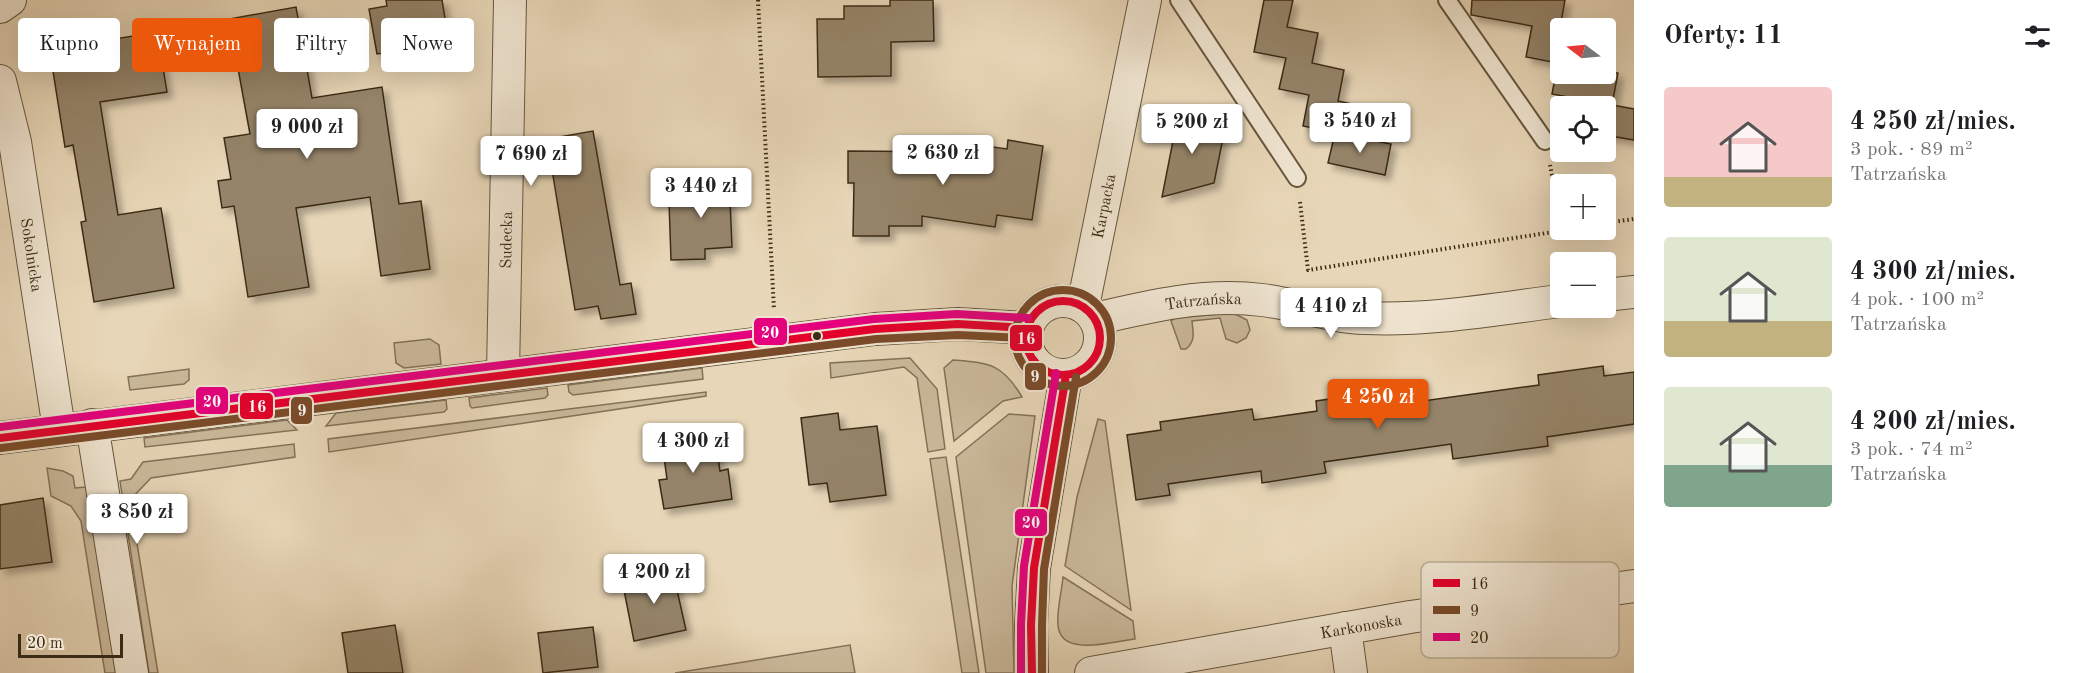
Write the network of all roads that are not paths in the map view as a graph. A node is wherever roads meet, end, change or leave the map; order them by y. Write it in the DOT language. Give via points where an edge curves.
graph roads {
  1 [pos="10,0"];
  2 [pos="510,0"];
  3 [pos="1145,0"];
  4 [pos="1179,0"];
  5 [pos="1447,0"];
  6 [pos="0,7"];
  7 [pos="0,81"];
  8 [pos="1545,141"];
  9 [pos="1297,178"];
  10 [pos="1634,292"];
  11 [pos="1616,294"];
  12 [pos="1550,302"];
  13 [pos="1089,312"];
  14 [pos="1027,328"];
  15 [pos="503,374"];
  16 [pos="1066,375"];
  17 [pos="92,425"];
  18 [pos="59,429"];
  19 [pos="0,438"];
  20 [pos="1634,586"];
  21 [pos="1619,588"];
  22 [pos="1421,615"];
  23 [pos="1345,628"];
  24 [pos="132,673"];
  25 [pos="1032,673"];
  26 [pos="1091,673"];
  27 [pos="1351,673"];
  1 -- 6 [label="street"];
  2 -- 15 [label="street, Sudecka"];
  3 -- 13 [label="street, Karpacka"];
  4 -- 9 [label="lane"];
  5 -- 8 [label="lane"];
  7 -- 18 [label="street, Sokolnicka" via="17,153"];
  10 -- 11 [label="street"];
  12 -- 13 [label="street, Tatrzańska" via="1393,319 1332,314 1260,300 1192,300"];
  13 -- 14 [label="street" via="1061,300 1039,308"];
  13 -- 16 [label="street" via="1100,339 1098,350 1086,367"];
  14 -- 15 [label="street" via="920,325"];
  14 -- 16 [label="street" via="1025,340 1034,362 1043,370"];
  15 -- 17 [label="street"];
  16 -- 25 [label="street" via="1034,568"];
  17 -- 18 [label="street"];
  17 -- 24 [label="street"];
  18 -- 19 [label="street"];
  20 -- 21 [label="street, Karkonoska"];
  22 -- 23 [label="street, Karkonoska"];
  23 -- 26 [label="street, Karkonoska"];
  23 -- 27 [label="street"];
}
